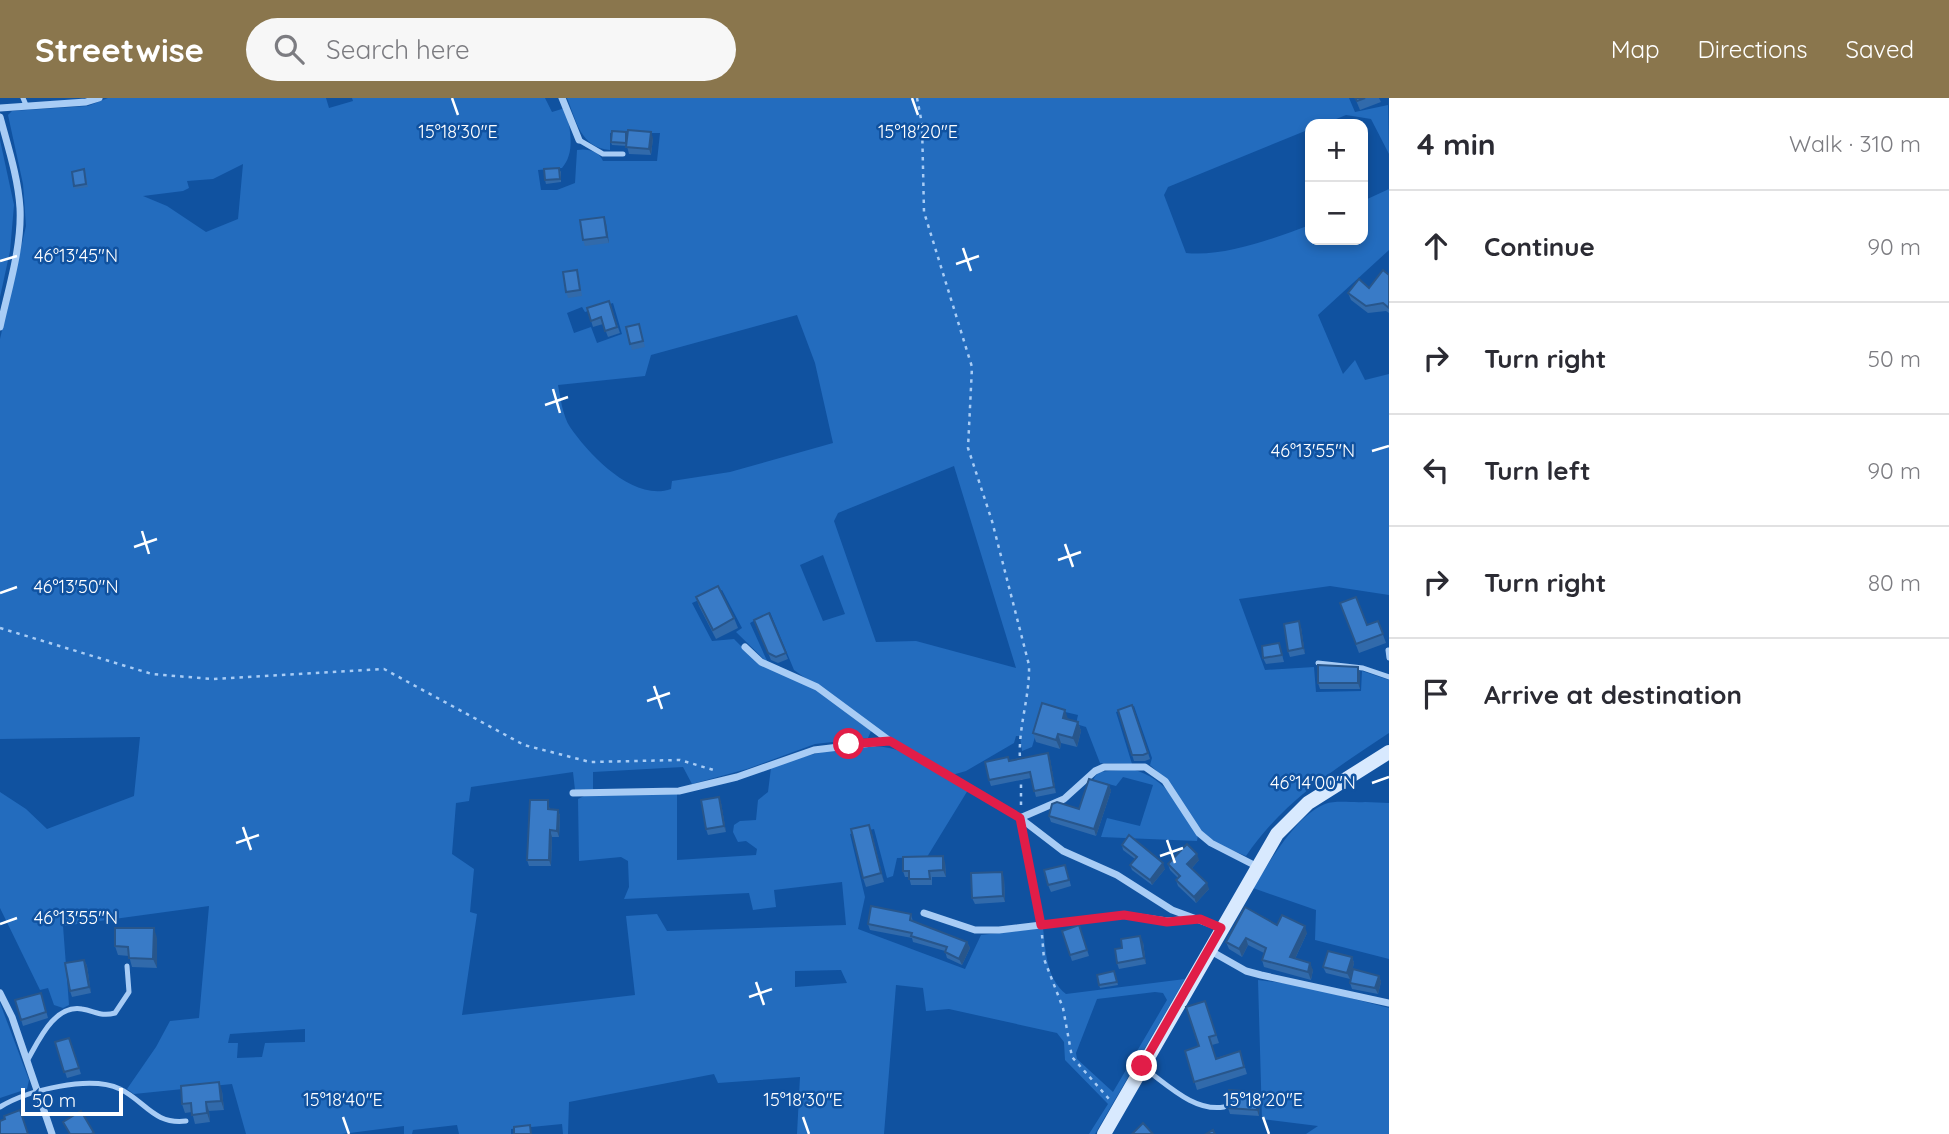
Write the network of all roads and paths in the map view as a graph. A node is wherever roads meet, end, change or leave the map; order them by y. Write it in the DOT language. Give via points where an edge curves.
graph roads {
  1 [pos="99,98"];
  2 [pos="562,98"];
  3 [pos="917,98"];
  4 [pos="25,102"];
  5 [pos="0,108"];
  6 [pos="0,117"];
  7 [pos="579,141"];
  8 [pos="623,153"];
  9 [pos="0,327"];
  10 [pos="0,628"];
  11 [pos="745,647"];
  12 [pos="1388,650"];
  13 [pos="1389,658"];
  14 [pos="1318,663"];
  15 [pos="1389,677"];
  16 [pos="890,741"];
  17 [pos="1389,752"];
  18 [pos="737,777"];
  19 [pos="573,793"];
  20 [pos="1020,818"];
  21 [pos="1256,866"];
  22 [pos="924,913"];
  23 [pos="1200,919"];
  24 [pos="1041,925"];
  25 [pos="1221,928"];
  26 [pos="1208,950"];
  27 [pos="127,966"];
  28 [pos="0,993"];
  29 [pos="1389,1003"];
  30 [pos="27,1061"];
  31 [pos="1142,1066"];
  32 [pos="38,1092"];
  33 [pos="0,1107"];
  34 [pos="1224,1107"];
  35 [pos="1117,1110"];
  36 [pos="186,1121"];
  37 [pos="52,1134"];
  38 [pos="1104,1134"];
  1 -- 4 [label="street"];
  2 -- 7 [label="street"];
  3 -- 20 [label="path" via="924,212 972,367 968,448 1029,665 1030,684 1018,733"];
  4 -- 5 [label="street"];
  6 -- 9 [label="street" via="20,208"];
  7 -- 8 [label="lane" via="603,155"];
  10 -- 18 [label="path" via="152,674 212,679 384,669 524,744 590,762 681,760"];
  11 -- 16 [label="street" via="761,662 817,687"];
  12 -- 13 [label="lane"];
  14 -- 15 [label="lane" via="1363,668"];
  16 -- 18 [label="street" via="814,750"];
  16 -- 20 [label="street"];
  17 -- 21 [label="main road" via="1308,803 1277,834"];
  18 -- 19 [label="street" via="679,791"];
  20 -- 21 [label="street" via="1064,799 1104,767 1145,767 1165,782 1199,833"];
  20 -- 23 [label="street" via="1063,851 1117,875 1172,910"];
  20 -- 24 [label="path"];
  21 -- 25 [label="main road"];
  22 -- 24 [label="street" via="975,930"];
  23 -- 24 [label="street" via="1167,922 1124,915"];
  23 -- 25 [label="street"];
  24 -- 35 [label="path" via="1044,959 1063,1008 1072,1057"];
  25 -- 26 [label="main road"];
  26 -- 29 [label="street" via="1246,971"];
  26 -- 31 [label="main road"];
  27 -- 30 [label="lane" via="129,992 115,1013 96,1014 78,1008 65,1012 47,1028"];
  28 -- 30 [label="street"];
  30 -- 32 [label="street"];
  31 -- 34 [label="lane" via="1198,1105"];
  31 -- 35 [label="main road"];
  32 -- 33 [label="lane"];
  32 -- 36 [label="lane" via="64,1086 112,1086 124,1090 152,1115"];
  32 -- 37 [label="street"];
  35 -- 38 [label="main road"];
}
